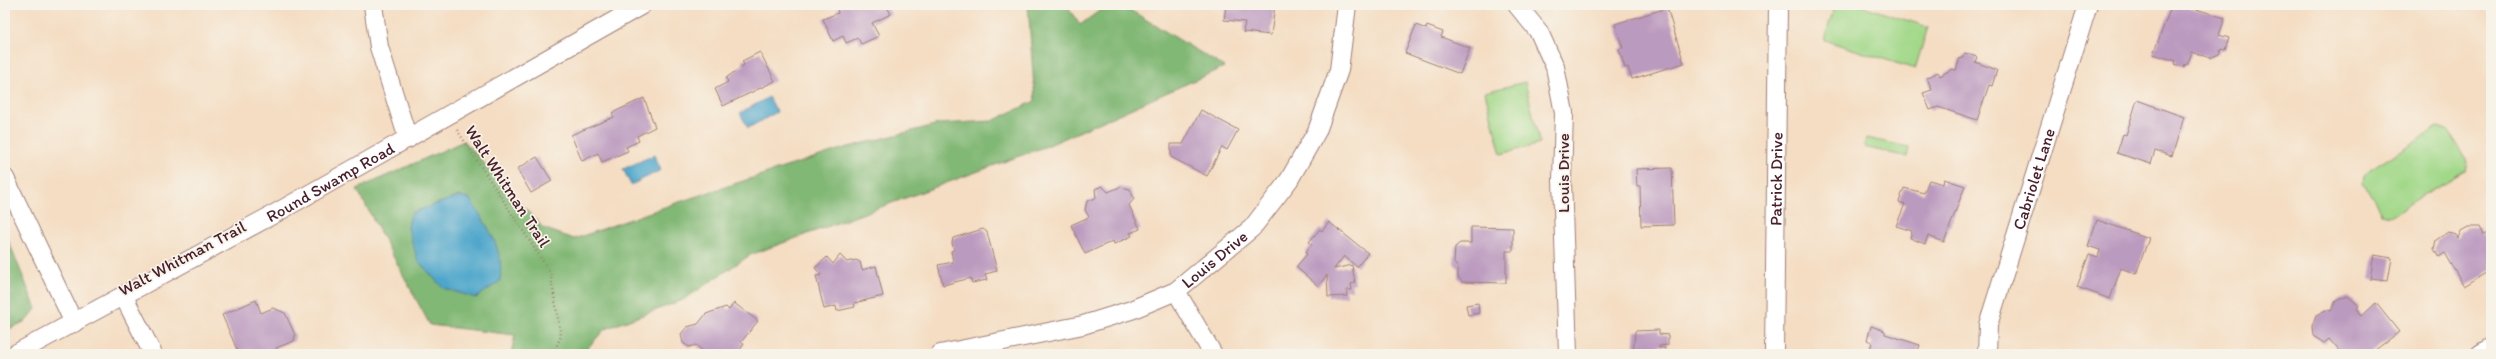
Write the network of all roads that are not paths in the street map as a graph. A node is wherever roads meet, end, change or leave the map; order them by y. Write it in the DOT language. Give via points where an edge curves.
graph roads {
  1 [pos="373,5"];
  2 [pos="642,5"];
  3 [pos="1347,5"];
  4 [pos="1517,5"];
  5 [pos="1778,5"];
  6 [pos="2088,5"];
  7 [pos="408,139"];
  8 [pos="5,178"];
  9 [pos="1176,291"];
  10 [pos="124,297"];
  11 [pos="74,323"];
  12 [pos="2491,347"];
  13 [pos="15,354"];
  14 [pos="153,354"];
  15 [pos="940,354"];
  16 [pos="1213,354"];
  17 [pos="1568,354"];
  18 [pos="1774,354"];
  19 [pos="1987,354"];
  20 [pos="2480,354"];
  1 -- 7 [label="street" via="379,47"];
  2 -- 7 [label="street, Round Swamp Road"];
  3 -- 9 [label="street, Louis Drive" via="1339,70 1317,130 1289,180 1252,228"];
  4 -- 17 [label="street, Louis Drive" via="1539,32 1555,67 1564,113 1562,180"];
  5 -- 18 [label="street, Patrick Drive"];
  6 -- 19 [label="street, Cabriolet Lane" via="1988,325"];
  7 -- 10 [label="street, Round Swamp Road"];
  8 -- 11 [label="street"];
  9 -- 15 [label="street, Louis Drive" via="1131,310 1083,325"];
  9 -- 16 [label="street"];
  10 -- 11 [label="street, Round Swamp Road"];
  10 -- 14 [label="street"];
  11 -- 13 [label="street, Round Swamp Road"];
  12 -- 20 [label="street"];
}
